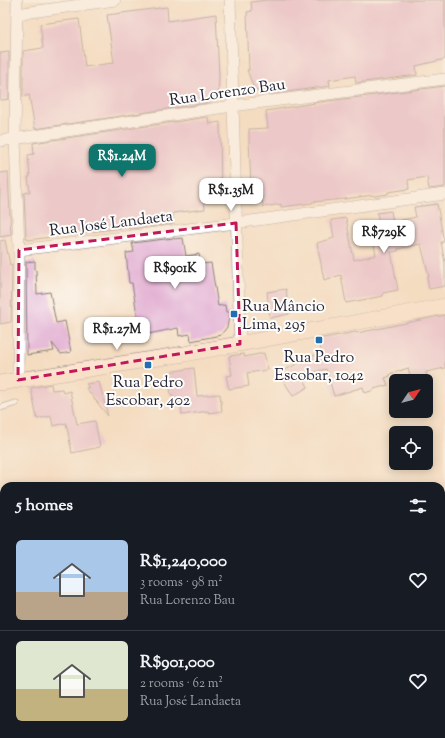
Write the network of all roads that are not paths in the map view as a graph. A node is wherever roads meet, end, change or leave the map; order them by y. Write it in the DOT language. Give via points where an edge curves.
graph roads {
  1 [pos="17,0"];
  2 [pos="115,0"];
  3 [pos="230,0"];
  4 [pos="88,2"];
  5 [pos="17,14"];
  6 [pos="445,79"];
  7 [pos="232,106"];
  8 [pos="15,138"];
  9 [pos="0,141"];
  10 [pos="445,194"];
  11 [pos="236,223"];
  12 [pos="19,250"];
  13 [pos="445,306"];
  14 [pos="240,344"];
  15 [pos="18,380"];
  16 [pos="0,383"];
  17 [pos="16,403"];
  18 [pos="0,408"];
  1 -- 5 [label="street"];
  2 -- 4 [label="street"];
  3 -- 7 [label="street"];
  4 -- 5 [label="street"];
  5 -- 8 [label="street"];
  6 -- 7 [label="street, Rua Lorenzo Bau"];
  7 -- 8 [label="street, Rua Lorenzo Bau"];
  7 -- 11 [label="street"];
  8 -- 9 [label="street, Rua Lorenzo Bau"];
  8 -- 12 [label="street"];
  10 -- 11 [label="street, Rua José Landaeta"];
  11 -- 12 [label="street, Rua José Landaeta"];
  11 -- 14 [label="street"];
  12 -- 15 [label="street"];
  13 -- 14 [label="main road"];
  14 -- 15 [label="main road"];
  15 -- 16 [label="main road"];
  17 -- 18 [label="lane"];
}
